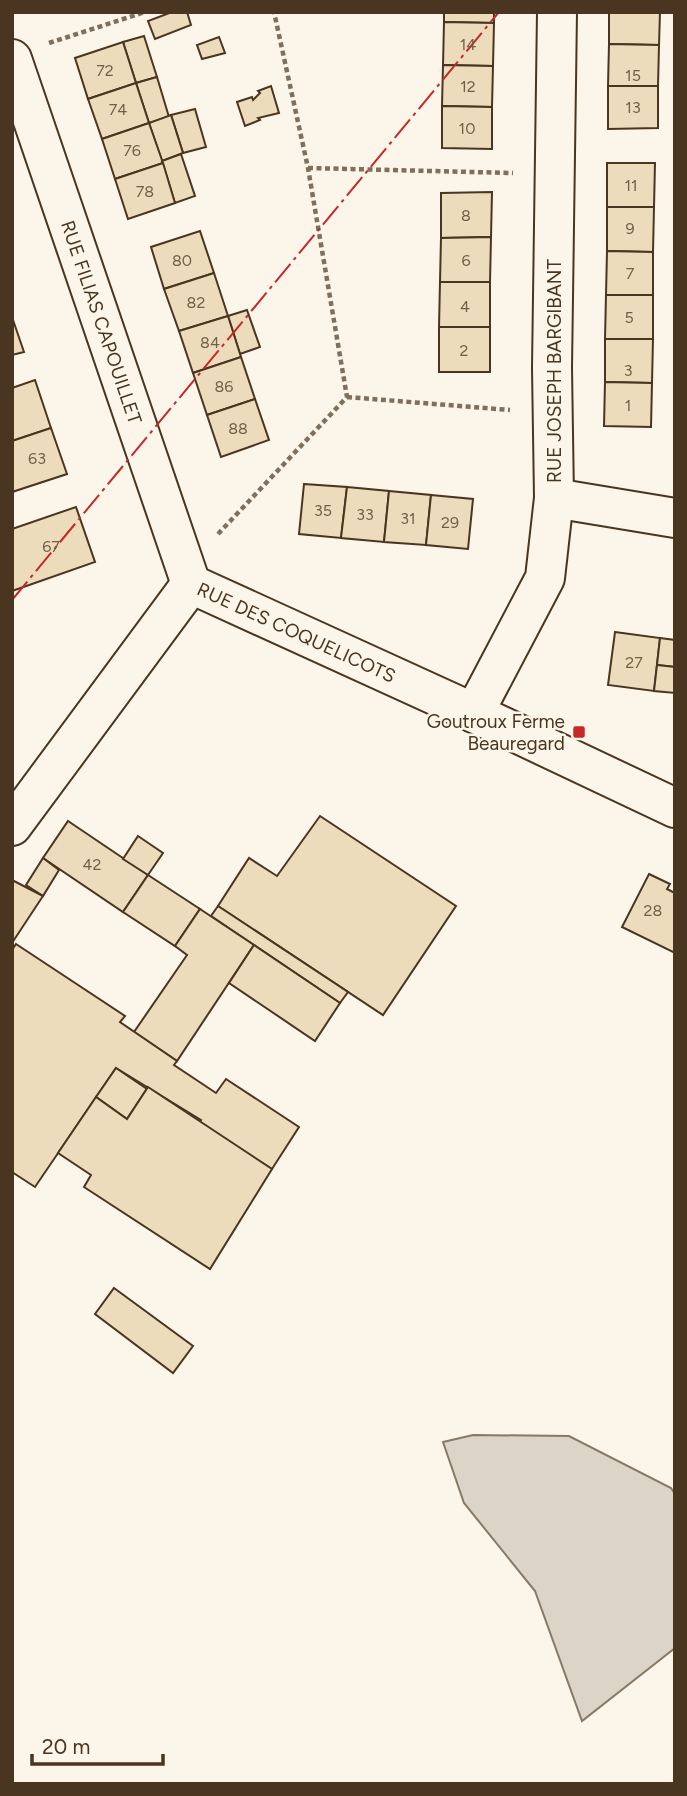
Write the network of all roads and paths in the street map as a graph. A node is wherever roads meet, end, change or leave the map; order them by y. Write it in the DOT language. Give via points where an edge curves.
graph roads {
  1 [pos="145,12"];
  2 [pos="274,12"];
  3 [pos="557,12"];
  4 [pos="26,53"];
  5 [pos="308,168"];
  6 [pos="555,174"];
  7 [pos="347,397"];
  8 [pos="553,413"];
  9 [pos="554,498"];
  10 [pos="675,518"];
  11 [pos="188,576"];
  12 [pos="474,713"];
  13 [pos="675,808"];
  14 [pos="12,826"];
  1 -- 4 [label="path"];
  2 -- 5 [label="path"];
  3 -- 6 [label="street, RUE JOSEPH BARGIBANT"];
  4 -- 11 [label="street, RUE FILIAS CAPOUILLET"];
  5 -- 6 [label="path"];
  5 -- 7 [label="path"];
  6 -- 8 [label="street, RUE JOSEPH BARGIBANT"];
  7 -- 8 [label="path"];
  7 -- 11 [label="path"];
  8 -- 9 [label="street, RUE JOSEPH BARGIBANT"];
  9 -- 10 [label="street"];
  9 -- 12 [label="street, RUE JOSEPH BARGIBANT" via="545,578"];
  11 -- 12 [label="street, RUE DES COQUELICOTS"];
  11 -- 14 [label="street, RUE DES COQUELICOTS"];
  12 -- 13 [label="street, RUE DES COQUELICOTS"];
}
